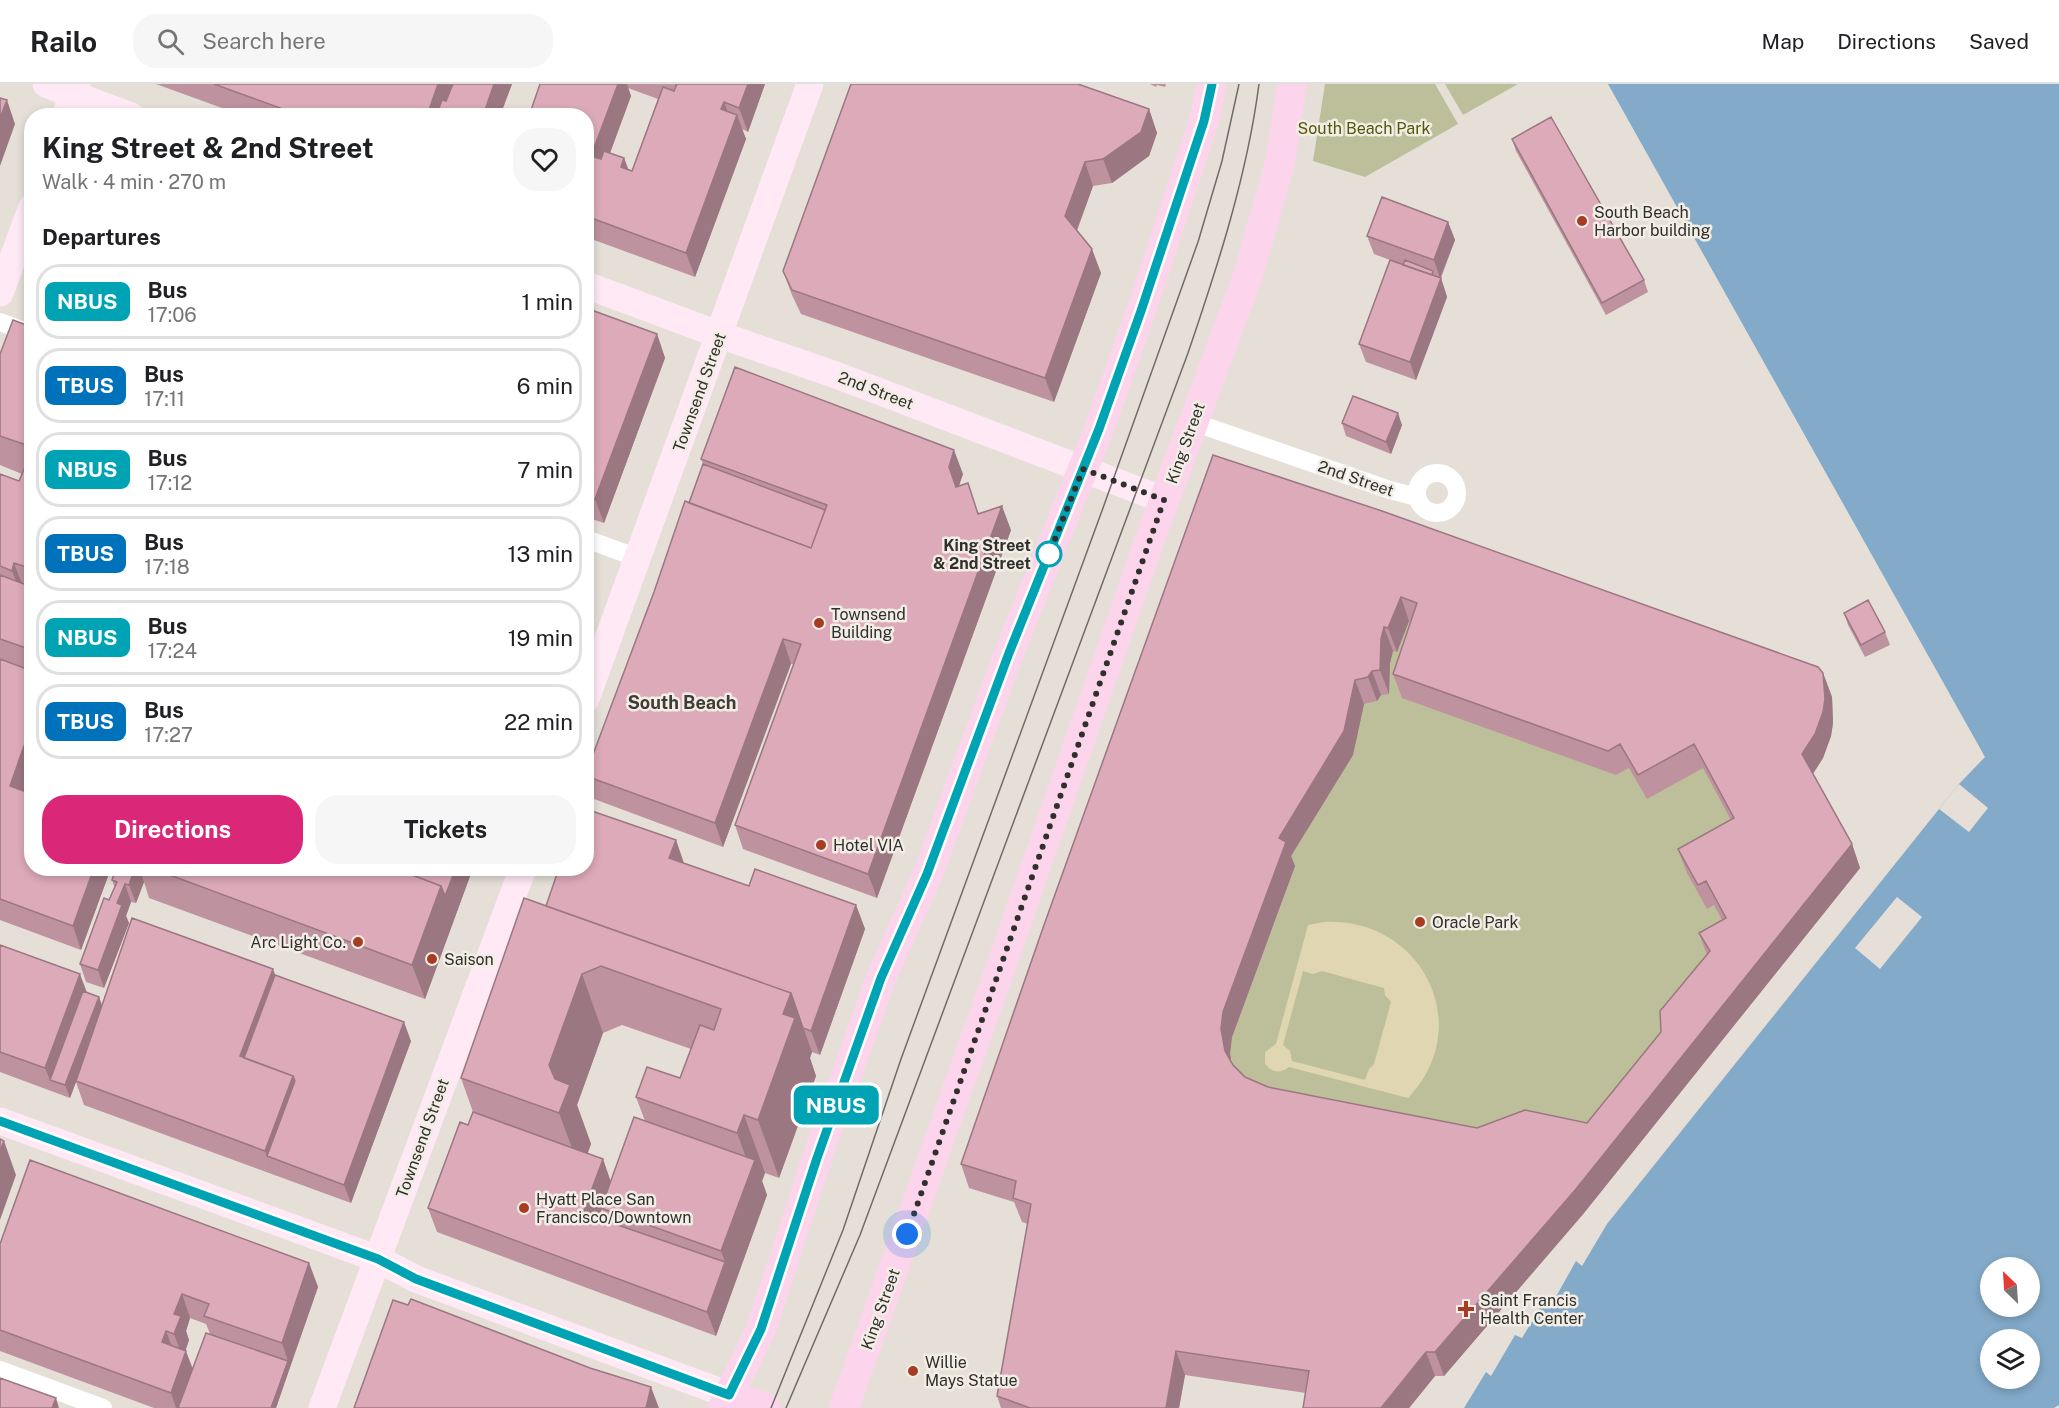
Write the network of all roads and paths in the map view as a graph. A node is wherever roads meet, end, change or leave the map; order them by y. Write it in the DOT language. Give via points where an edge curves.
graph roads {
  1 [pos="46,84"];
  2 [pos="810,84"];
  3 [pos="1212,84"];
  4 [pos="1292,84"];
  5 [pos="72,98"];
  6 [pos="105,108"];
  7 [pos="24,228"];
  8 [pos="594,288"];
  9 [pos="0,293"];
  10 [pos="0,322"];
  11 [pos="24,331"];
  12 [pos="720,335"];
  13 [pos="1193,422"];
  14 [pos="1083,469"];
  15 [pos="1417,497"];
  16 [pos="1164,500"];
  17 [pos="594,542"];
  18 [pos="638,558"];
  19 [pos="594,677"];
  20 [pos="521,876"];
  21 [pos="0,1121"];
  22 [pos="378,1259"];
  23 [pos="0,1370"];
  24 [pos="726,1401"];
  25 [pos="103,1408"];
  26 [pos="322,1408"];
  27 [pos="766,1408"];
  28 [pos="844,1408"];
  1 -- 5 [label="street"];
  2 -- 12 [label="street, Townsend Street"];
  3 -- 14 [label="main road" via="1204,121 1141,311"];
  4 -- 13 [label="main road, King Street" via="1268,207 1248,275"];
  5 -- 6 [label="street"];
  7 -- 9 [label="street"];
  8 -- 12 [label="street, 2nd Street"];
  10 -- 11 [label="street"];
  12 -- 14 [label="street, 2nd Street"];
  12 -- 18 [label="street, Townsend Street"];
  13 -- 15 [label="street, 2nd Street"];
  13 -- 16 [label="main road, King Street"];
  14 -- 16 [label="street, 2nd Street"];
  14 -- 24 [label="main road" via="927,874 881,978 761,1329"];
  16 -- 28 [label="main road, King Street"];
  17 -- 18 [label="street"];
  18 -- 19 [label="street, Townsend Street"];
  20 -- 22 [label="street, Townsend Street"];
  21 -- 22 [label="street"];
  22 -- 24 [label="street" via="416,1279"];
  22 -- 26 [label="street, Townsend Street"];
  23 -- 25 [label="street"];
  24 -- 27 [label="main road"];
}
